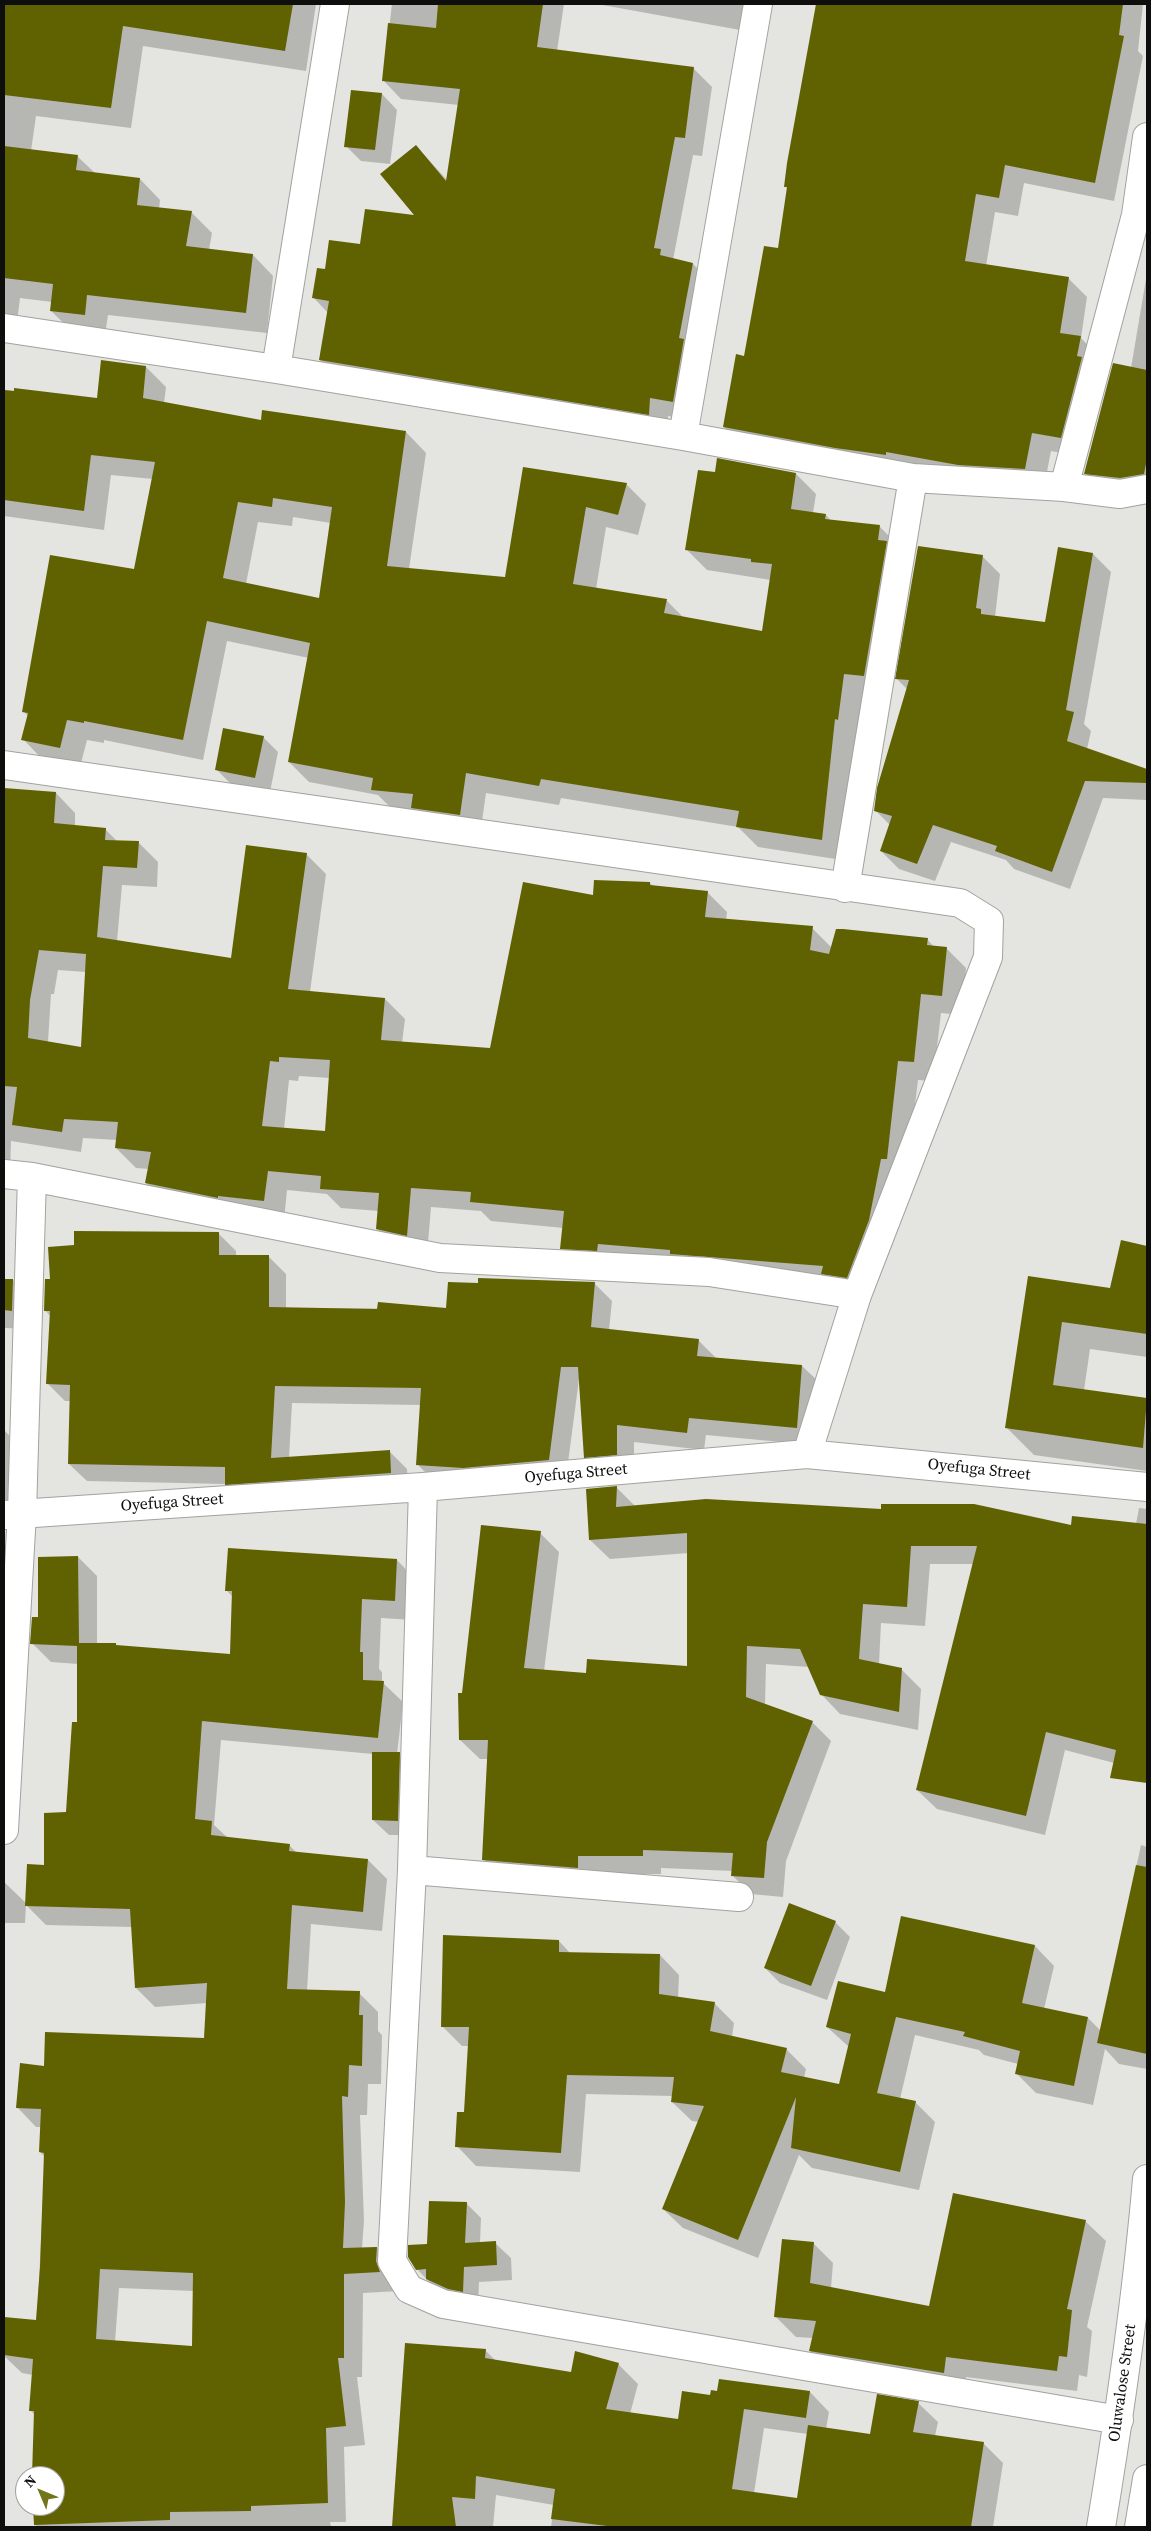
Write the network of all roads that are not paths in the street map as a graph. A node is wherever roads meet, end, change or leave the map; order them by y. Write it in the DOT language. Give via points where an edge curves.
graph roads {
  1 [pos="335,4"];
  2 [pos="758,4"];
  3 [pos="1147,137"];
  4 [pos="4,328"];
  5 [pos="276,369"];
  6 [pos="683,436"];
  7 [pos="913,478"];
  8 [pos="1064,487"];
  9 [pos="1147,489"];
  10 [pos="4,765"];
  11 [pos="845,888"];
  12 [pos="4,1174"];
  13 [pos="32,1176"];
  14 [pos="857,1295"];
  15 [pos="807,1454"];
  16 [pos="422,1487"];
  17 [pos="1147,1487"];
  18 [pos="13,1514"];
  19 [pos="4,1830"];
  20 [pos="412,1870"];
  21 [pos="739,1897"];
  22 [pos="1147,2179"];
  23 [pos="1119,2420"];
  24 [pos="1147,2479"];
  25 [pos="1101,2527"];
  26 [pos="1139,2527"];
  1 -- 5 [label="street"];
  2 -- 6 [label="street"];
  3 -- 8 [label="street" via="1136,215"];
  4 -- 5 [label="street"];
  5 -- 6 [label="street"];
  6 -- 7 [label="street"];
  7 -- 8 [label="street"];
  7 -- 11 [label="street"];
  8 -- 9 [label="street" via="1120,494"];
  10 -- 11 [label="street"];
  11 -- 14 [label="street" via="960,903 989,921 988,957"];
  12 -- 13 [label="street"];
  13 -- 14 [label="street" via="440,1258 709,1272"];
  13 -- 18 [label="street"];
  14 -- 15 [label="street"];
  15 -- 16 [label="street, Oyefuga Street"];
  15 -- 17 [label="street, Oyefuga Street"];
  16 -- 18 [label="street, Oyefuga Street"];
  16 -- 20 [label="street"];
  18 -- 19 [label="street"];
  20 -- 21 [label="street"];
  20 -- 23 [label="street" via="392,2261 408,2288 443,2304"];
  22 -- 23 [label="street, Oluwalose Street"];
  23 -- 25 [label="street, Oluwalose Street"];
  24 -- 26 [label="street"];
}
